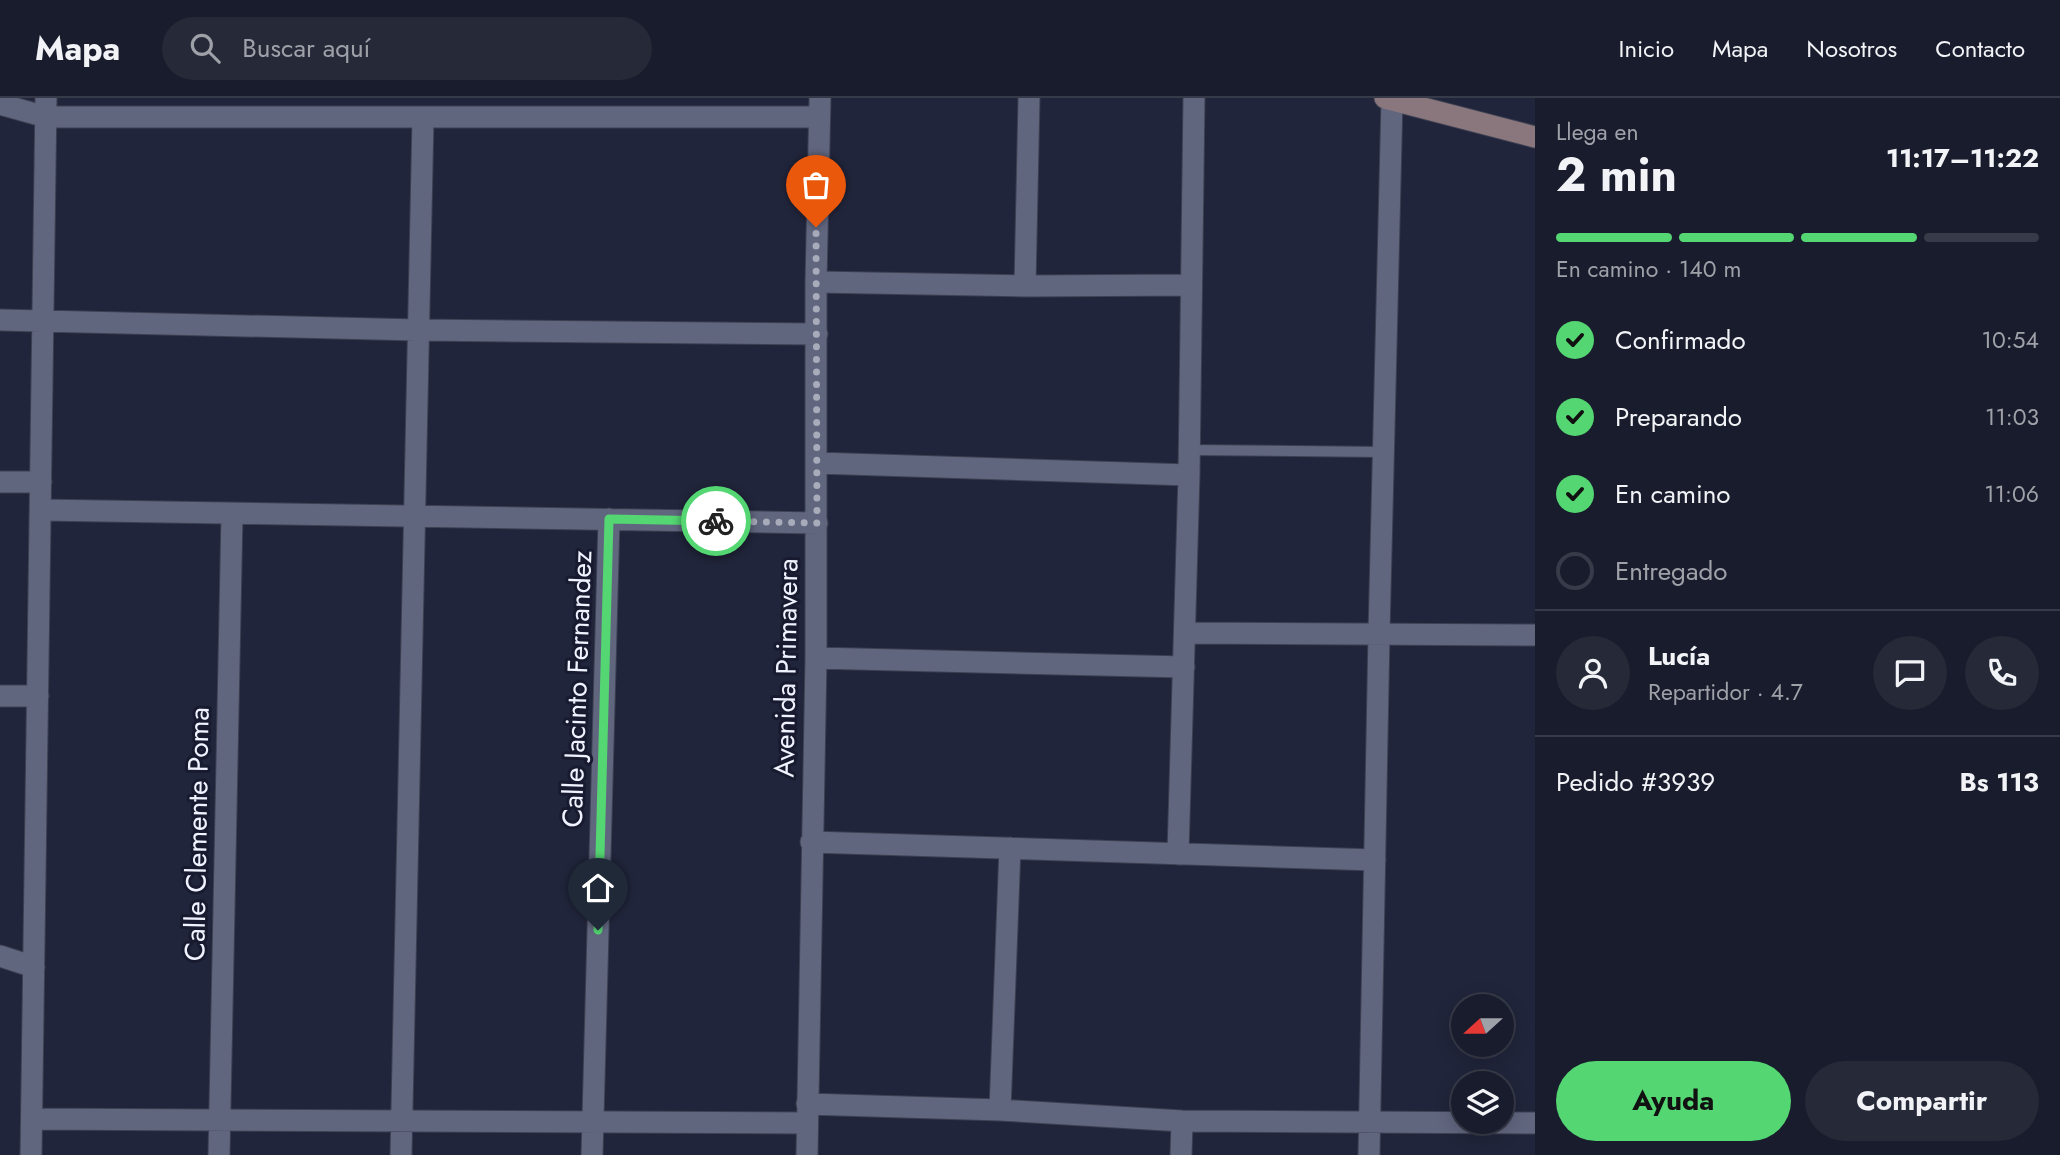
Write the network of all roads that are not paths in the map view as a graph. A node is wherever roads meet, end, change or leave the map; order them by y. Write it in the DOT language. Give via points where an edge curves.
graph roads {
  1 [pos="1029,98"];
  2 [pos="1194,98"];
  3 [pos="1389,99"];
  4 [pos="0,104"];
  5 [pos="46,108"];
  6 [pos="819,108"];
  7 [pos="423,118"];
  8 [pos="1535,137"];
  9 [pos="816,282"];
  10 [pos="1190,285"];
  11 [pos="1026,286"];
  12 [pos="0,320"];
  13 [pos="43,321"];
  14 [pos="417,330"];
  15 [pos="817,334"];
  16 [pos="1190,450"];
  17 [pos="1384,452"];
  18 [pos="817,463"];
  19 [pos="1189,475"];
  20 [pos="0,482"];
  21 [pos="41,482"];
  22 [pos="41,510"];
  23 [pos="232,514"];
  24 [pos="414,515"];
  25 [pos="609,519"];
  26 [pos="817,523"];
  27 [pos="1186,633"];
  28 [pos="1379,633"];
  29 [pos="1535,635"];
  30 [pos="816,658"];
  31 [pos="1184,667"];
  32 [pos="0,696"];
  33 [pos="38,696"];
  34 [pos="811,842"];
  35 [pos="1010,848"];
  36 [pos="1178,854"];
  37 [pos="1375,860"];
  38 [pos="0,957"];
  39 [pos="34,967"];
  40 [pos="1000,1110"];
  41 [pos="807,1113"];
  42 [pos="32,1119"];
  43 [pos="220,1120"];
  44 [pos="402,1121"];
  45 [pos="1182,1121"];
  46 [pos="593,1122"];
  47 [pos="1371,1123"];
  48 [pos="1535,1123"];
  49 [pos="31,1155"];
  50 [pos="219,1155"];
  51 [pos="401,1155"];
  52 [pos="592,1155"];
  53 [pos="807,1155"];
  54 [pos="1181,1155"];
  55 [pos="1369,1155"];
  1 -- 11 [label="street"];
  2 -- 10 [label="street"];
  3 -- 8 [label="street"];
  3 -- 17 [label="street"];
  4 -- 5 [label="street"];
  5 -- 7 [label="street"];
  5 -- 13 [label="street"];
  6 -- 7 [label="street"];
  6 -- 9 [label="street, Avenida Primavera"];
  7 -- 14 [label="street"];
  9 -- 11 [label="street"];
  9 -- 15 [label="street, Avenida Primavera"];
  10 -- 11 [label="street"];
  10 -- 16 [label="street"];
  12 -- 13 [label="street"];
  13 -- 14 [label="street"];
  13 -- 21 [label="street"];
  14 -- 15 [label="street"];
  14 -- 24 [label="street"];
  15 -- 18 [label="street, Avenida Primavera"];
  16 -- 17 [label="lane"];
  16 -- 19 [label="street"];
  17 -- 28 [label="street"];
  18 -- 19 [label="street"];
  18 -- 26 [label="street, Avenida Primavera"];
  19 -- 27 [label="street"];
  20 -- 21 [label="street"];
  21 -- 22 [label="street"];
  22 -- 23 [label="street"];
  22 -- 33 [label="street"];
  23 -- 24 [label="street"];
  23 -- 43 [label="street, Calle Clemente Poma"];
  24 -- 25 [label="street"];
  24 -- 44 [label="street"];
  25 -- 26 [label="street"];
  25 -- 46 [label="street, Calle Jacinto Fernandez"];
  26 -- 30 [label="street, Avenida Primavera"];
  27 -- 28 [label="street"];
  27 -- 31 [label="street"];
  28 -- 29 [label="street"];
  28 -- 37 [label="street"];
  30 -- 31 [label="street"];
  30 -- 34 [label="street, Avenida Primavera"];
  31 -- 36 [label="street"];
  32 -- 33 [label="street"];
  33 -- 39 [label="street"];
  34 -- 35 [label="street"];
  34 -- 41 [label="street, Avenida Primavera"];
  35 -- 36 [label="street"];
  35 -- 40 [label="street"];
  36 -- 37 [label="street"];
  37 -- 47 [label="street"];
  38 -- 39 [label="street"];
  39 -- 42 [label="street"];
  40 -- 41 [label="street"];
  40 -- 45 [label="street"];
  41 -- 46 [label="street"];
  41 -- 53 [label="street, Avenida Primavera"];
  42 -- 43 [label="street"];
  42 -- 49 [label="street"];
  43 -- 44 [label="street"];
  43 -- 50 [label="street, Calle Clemente Poma"];
  44 -- 46 [label="street"];
  44 -- 51 [label="street"];
  45 -- 47 [label="street"];
  45 -- 54 [label="street"];
  46 -- 52 [label="street, Calle Jacinto Fernandez"];
  47 -- 48 [label="street"];
  47 -- 55 [label="street"];
}
